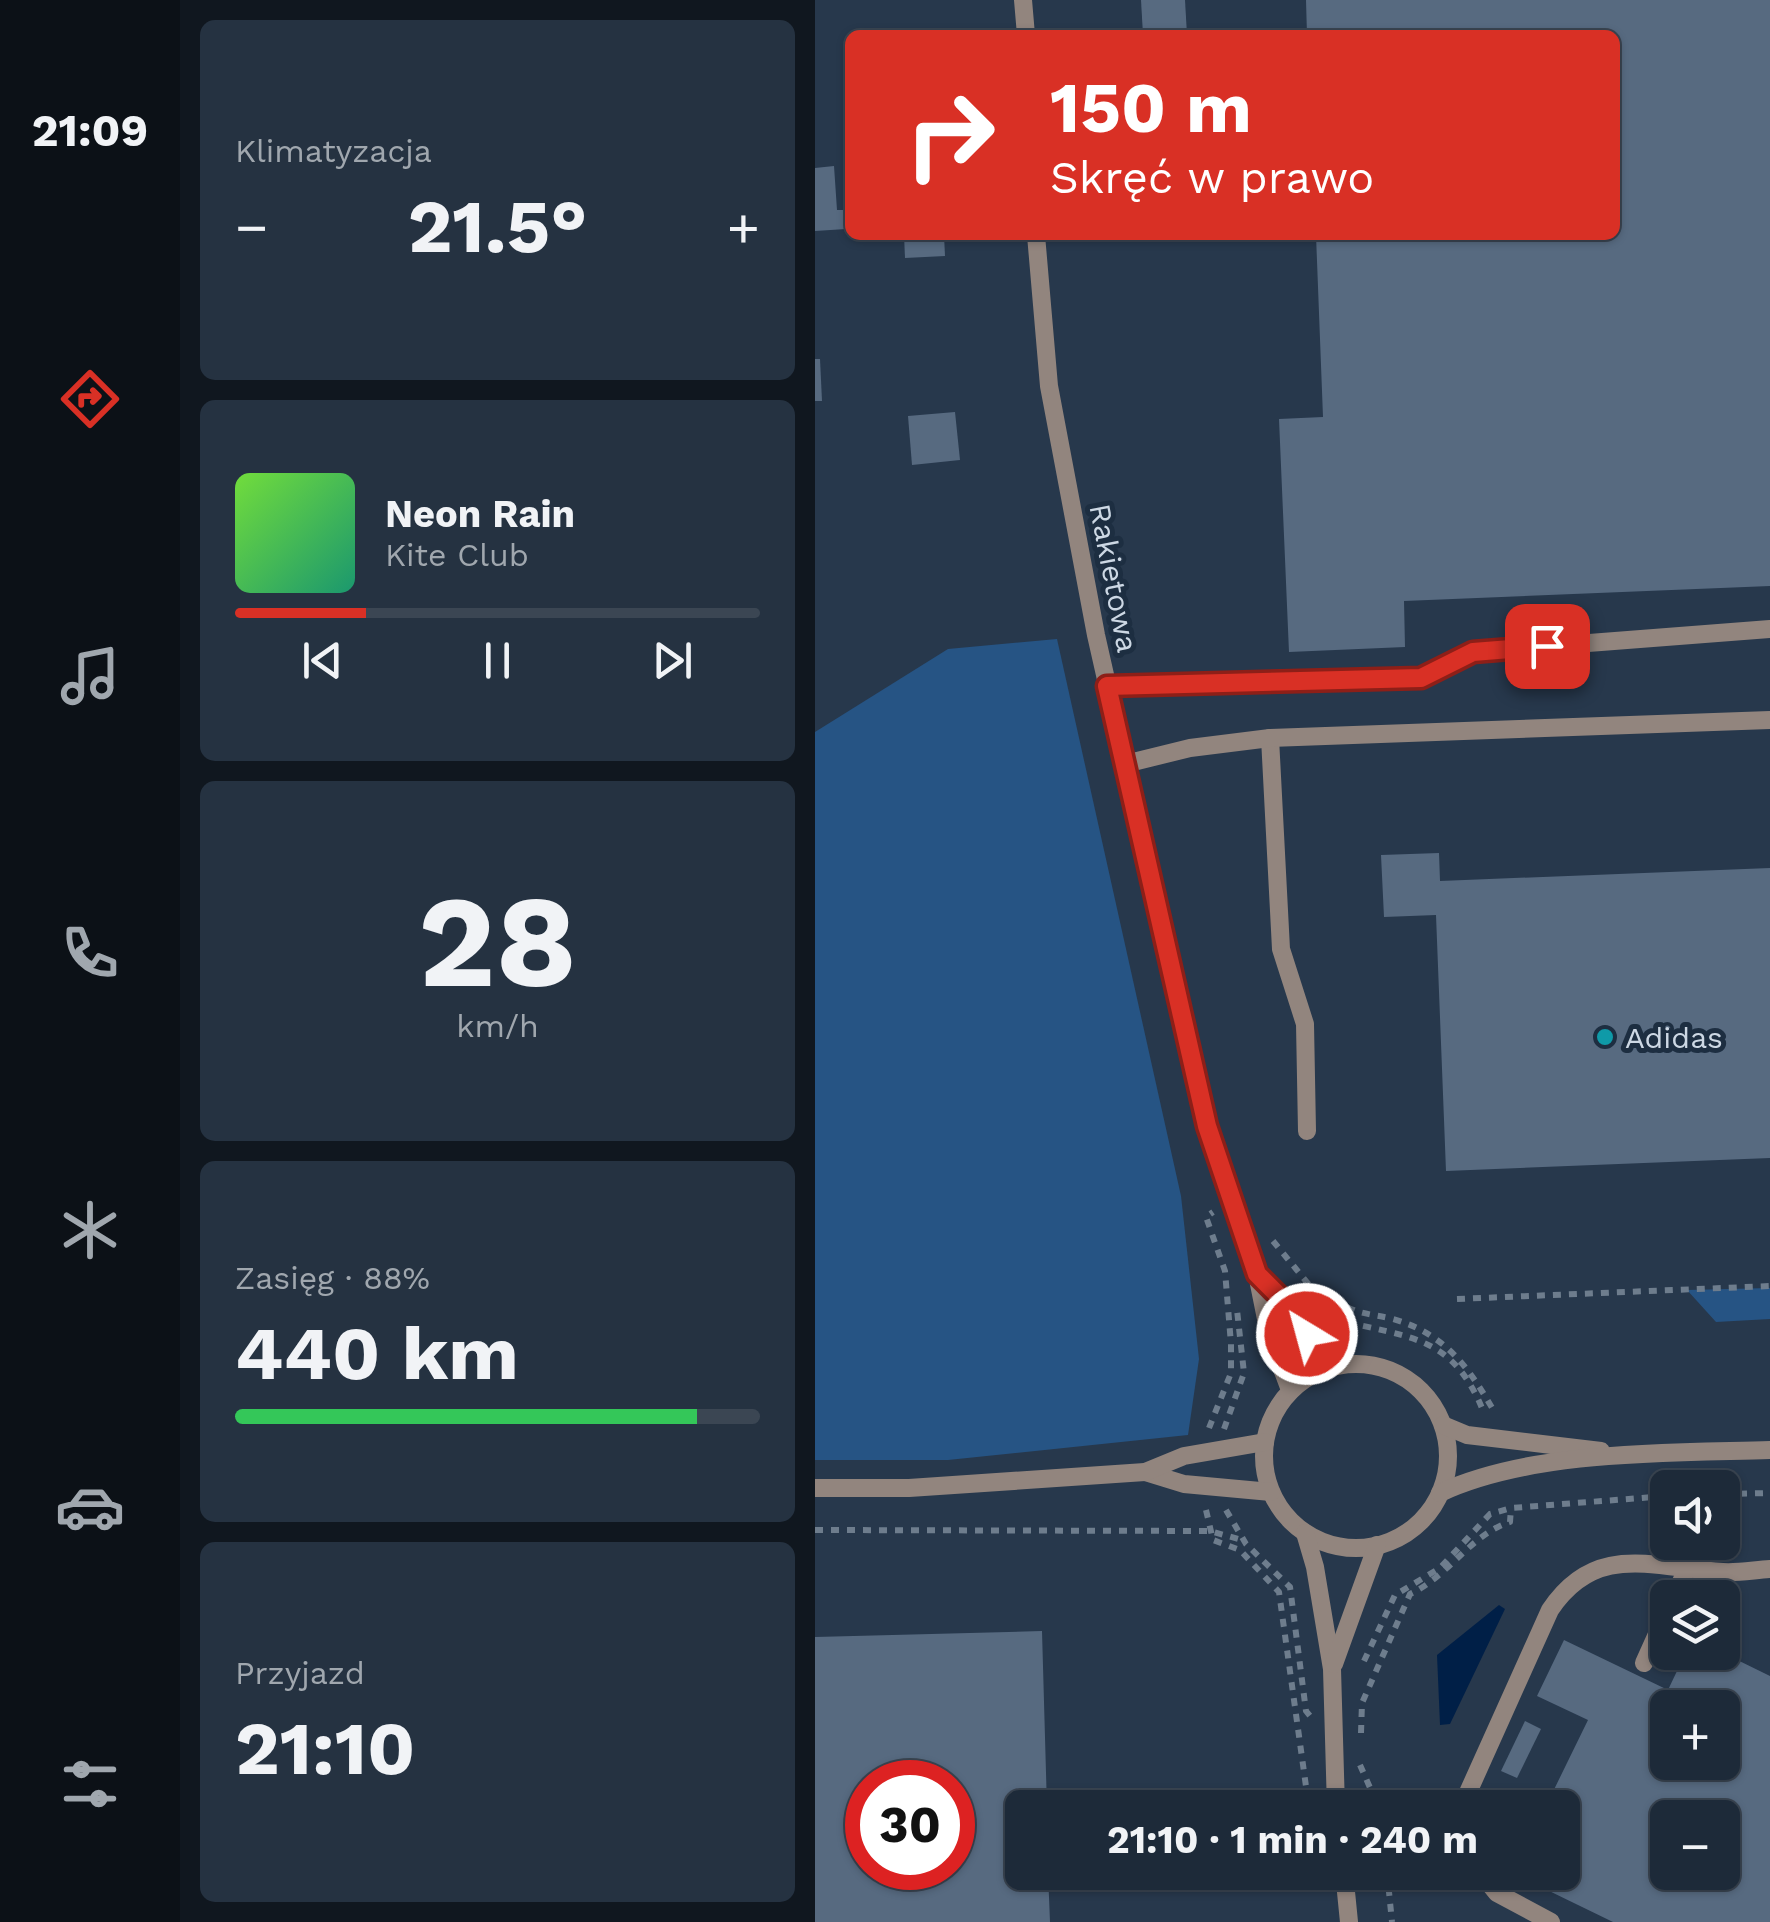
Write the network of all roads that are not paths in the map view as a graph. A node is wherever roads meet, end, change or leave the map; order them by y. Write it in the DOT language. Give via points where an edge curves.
graph roads {
  1 [pos="1023,0"];
  2 [pos="1025,30"];
  3 [pos="1037,240"];
  4 [pos="1770,630"];
  5 [pos="1107,686"];
  6 [pos="1770,720"];
  7 [pos="1269,738"];
  8 [pos="1125,764"];
  9 [pos="1307,1131"];
  10 [pos="1257,1274"];
  11 [pos="1341,1364"];
  12 [pos="1290,1390"];
  13 [pos="1443,1425"];
  14 [pos="1265,1442"];
  15 [pos="1770,1450"];
  16 [pos="1626,1454"];
  17 [pos="1145,1472"];
  18 [pos="815,1488"];
  19 [pos="1271,1492"];
  20 [pos="1440,1493"];
  21 [pos="1305,1532"];
  22 [pos="1377,1546"];
  23 [pos="1687,1568"];
  24 [pos="1770,1569"];
  25 [pos="1682,1580"];
  26 [pos="1650,1651"];
  27 [pos="1645,1663"];
  28 [pos="1333,1669"];
  29 [pos="1335,1790"];
  30 [pos="1469,1790"];
  31 [pos="1346,1890"];
  32 [pos="1495,1890"];
  33 [pos="1349,1922"];
  34 [pos="1551,1922"];
  1 -- 2 [label="street"];
  3 -- 5 [label="street, Rakietowa" via="1049,386"];
  4 -- 5 [label="street" via="1473,652 1421,678"];
  5 -- 8 [label="street, Rakietowa"];
  6 -- 7 [label="street"];
  7 -- 8 [label="street"];
  7 -- 9 [label="street" via="1281,950 1305,1024"];
  8 -- 10 [label="street, Rakietowa" via="1207,1126"];
  10 -- 11 [label="street, Rakietowa"];
  10 -- 12 [label="street, Rakietowa"];
  11 -- 12 [label="street"];
  11 -- 13 [label="street" via="1367,1363 1414,1383"];
  12 -- 14 [label="street"];
  13 -- 16 [label="street" via="1467,1435"];
  13 -- 20 [label="street" via="1448,1448"];
  14 -- 17 [label="street" via="1207,1451"];
  14 -- 19 [label="street"];
  15 -- 16 [label="street"];
  16 -- 20 [label="street" via="1489,1476"];
  17 -- 18 [label="street"];
  17 -- 19 [label="street" via="1185,1484"];
  19 -- 21 [label="street"];
  20 -- 22 [label="street" via="1415,1526"];
  21 -- 22 [label="street" via="1339,1547"];
  21 -- 28 [label="street"];
  22 -- 28 [label="street"];
  23 -- 24 [label="street"];
  23 -- 25 [label="street"];
  23 -- 30 [label="street" via="1613,1562 1560,1595"];
  26 -- 27 [label="street"];
  28 -- 29 [label="street"];
  31 -- 33 [label="street"];
  32 -- 34 [label="street"];
}
